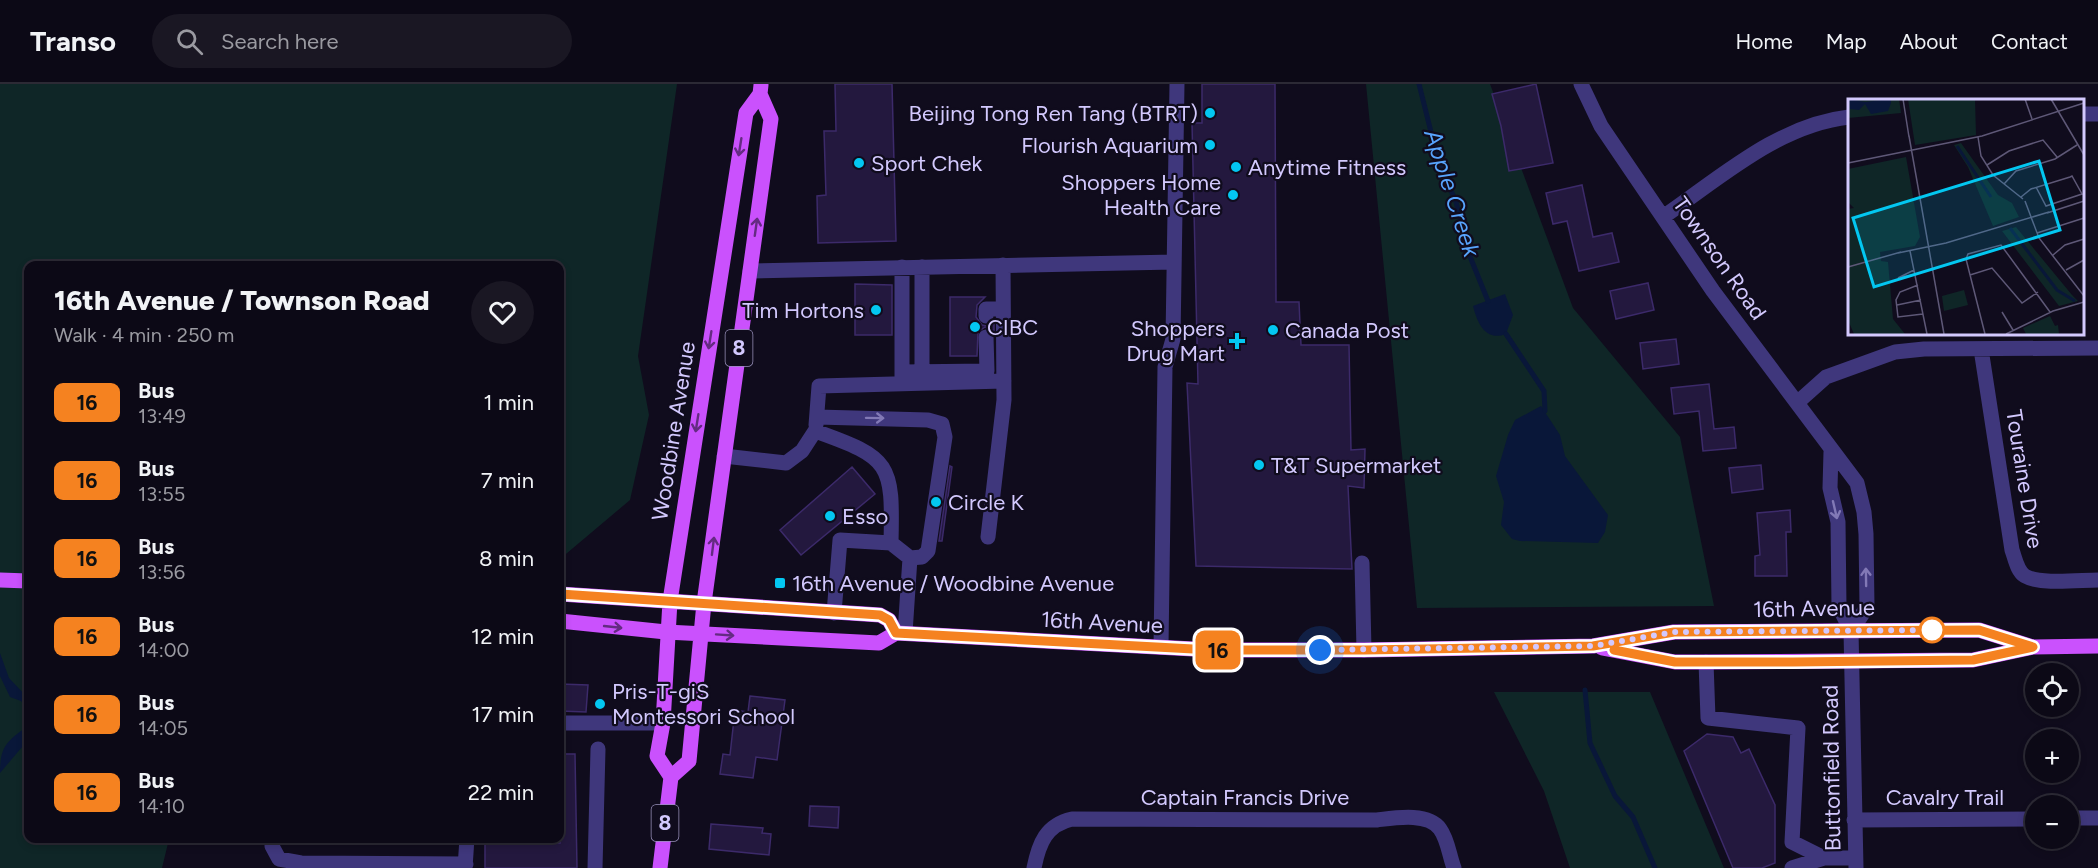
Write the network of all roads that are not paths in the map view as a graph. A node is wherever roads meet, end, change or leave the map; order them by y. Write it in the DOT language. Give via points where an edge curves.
graph roads {
  1 [pos="1177,84"];
  2 [pos="1581,84"];
  3 [pos="760,89"];
  4 [pos="1848,117"];
  5 [pos="1663,217"];
  6 [pos="1174,262"];
  7 [pos="1003,265"];
  8 [pos="902,267"];
  9 [pos="922,267"];
  10 [pos="750,271"];
  11 [pos="1003,309"];
  12 [pos="986,316"];
  13 [pos="986,337"];
  14 [pos="2098,348"];
  15 [pos="1981,349"];
  16 [pos="922,377"];
  17 [pos="902,378"];
  18 [pos="1004,381"];
  19 [pos="1798,402"];
  20 [pos="816,424"];
  21 [pos="1831,452"];
  22 [pos="724,456"];
  23 [pos="988,537"];
  24 [pos="891,543"];
  25 [pos="910,558"];
  26 [pos="1362,563"];
  27 [pos="0,580"];
  28 [pos="2098,580"];
  29 [pos="24,581"];
  30 [pos="564,594"];
  31 [pos="670,601"];
  32 [pos="704,603"];
  33 [pos="834,613"];
  34 [pos="564,621"];
  35 [pos="1851,631"];
  36 [pos="666,632"];
  37 [pos="701,633"];
  38 [pos="900,633"];
  39 [pos="1593,646"];
  40 [pos="2098,646"];
  41 [pos="2033,647"];
  42 [pos="1161,648"];
  43 [pos="1364,650"];
  44 [pos="1852,661"];
  45 [pos="1706,662"];
  46 [pos="564,723"];
  47 [pos="663,723"];
  48 [pos="598,749"];
  49 [pos="671,777"];
  50 [pos="2079,818"];
  51 [pos="2098,818"];
  52 [pos="2025,819"];
  53 [pos="1854,820"];
  54 [pos="272,843"];
  55 [pos="467,843"];
  56 [pos="1824,858"];
  57 [pos="1855,863"];
  58 [pos="466,866"];
  59 [pos="596,868"];
  60 [pos="660,868"];
  61 [pos="1034,868"];
  62 [pos="1454,868"];
  63 [pos="1792,868"];
  1 -- 6 [label="street"];
  2 -- 5 [label="street, Townson Road" via="1600,126"];
  10 -- 3 [label="main road, Woodbine Avenue / 8, one-way" via="771,119"];
  3 -- 31 [label="main road, Woodbine Avenue / 8, one-way" via="746,113"];
  4 -- 5 [label="street" via="1810,125 1772,142"];
  5 -- 19 [label="street, Townson Road" via="1713,291"];
  6 -- 7 [label="street"];
  6 -- 42 [label="street" via="1173,339 1165,367"];
  7 -- 9 [label="street"];
  7 -- 11 [label="street"];
  8 -- 9 [label="street"];
  8 -- 10 [label="street"];
  8 -- 17 [label="street"];
  9 -- 16 [label="street"];
  10 -- 22 [label="main road, Woodbine Avenue / 8"];
  11 -- 12 [label="street" via="986,309"];
  11 -- 18 [label="street"];
  13 -- 16 [label="street" via="987,370"];
  14 -- 15 [label="street"];
  15 -- 19 [label="street" via="1924,349 1875,358 1826,377"];
  15 -- 28 [label="street, Touraine Drive" via="2012,550 2019,570 2038,580"];
  16 -- 17 [label="street"];
  16 -- 18 [label="street"];
  17 -- 20 [label="street" via="819,386"];
  18 -- 23 [label="street"];
  19 -- 21 [label="street, Townson Road"];
  20 -- 22 [label="street" via="802,451 786,463"];
  20 -- 24 [label="street" via="884,465 893,494"];
  20 -- 25 [label="street, one-way" via="928,420 942,424 945,437 928,551 922,557"];
  21 -- 35 [label="street, one-way" via="1830,488 1838,522 1839,607"];
  35 -- 21 [label="street, Townson Road, one-way" via="1867,607 1864,512 1857,483"];
  32 -- 22 [label="main road, Woodbine Avenue / 8, one-way"];
  24 -- 25 [label="street"];
  24 -- 33 [label="street" via="840,540"];
  25 -- 38 [label="street"];
  26 -- 43 [label="street"];
  27 -- 29 [label="main road"];
  30 -- 31 [label="main road"];
  31 -- 32 [label="main road"];
  31 -- 36 [label="main road, Woodbine Avenue / 8"];
  32 -- 33 [label="main road"];
  32 -- 37 [label="main road, Woodbine Avenue / 8"];
  33 -- 38 [label="main road" via="883,616"];
  34 -- 36 [label="main road, 16th Avenue, one-way"];
  35 -- 39 [label="main road, 16th Avenue" via="1674,632"];
  35 -- 41 [label="main road, 16th Avenue" via="1979,630"];
  35 -- 44 [label="street, Buttonfield Road"];
  36 -- 37 [label="main road, 16th Avenue"];
  36 -- 47 [label="main road, Woodbine Avenue / 8"];
  37 -- 38 [label="main road, 16th Avenue, one-way" via="879,643"];
  37 -- 49 [label="main road, Woodbine Avenue / 8" via="689,761"];
  38 -- 42 [label="main road, 16th Avenue"];
  39 -- 43 [label="main road, 16th Avenue"];
  39 -- 45 [label="main road, 16th Avenue" via="1675,662"];
  40 -- 41 [label="main road, 16th Avenue"];
  41 -- 44 [label="main road, 16th Avenue" via="1973,660"];
  42 -- 43 [label="main road, 16th Avenue"];
  44 -- 45 [label="main road, 16th Avenue"];
  44 -- 53 [label="street, Buttonfield Road"];
  45 -- 56 [label="street" via="1708,718 1798,728 1792,842"];
  46 -- 47 [label="street"];
  47 -- 49 [label="main road, Woodbine Avenue / 8" via="657,756"];
  48 -- 59 [label="street"];
  49 -- 60 [label="main road, 8"];
  50 -- 51 [label="street"];
  52 -- 53 [label="street, Cavalry Trail"];
  53 -- 57 [label="street, Buttonfield Road"];
  54 -- 58 [label="street" via="279,859 301,863"];
  55 -- 58 [label="street"];
  56 -- 57 [label="street"];
  56 -- 63 [label="street"];
  61 -- 62 [label="street, Captain Francis Drive" via="1046,835 1058,822 1072,819 1402,817 1430,821 1439,827"];
}
